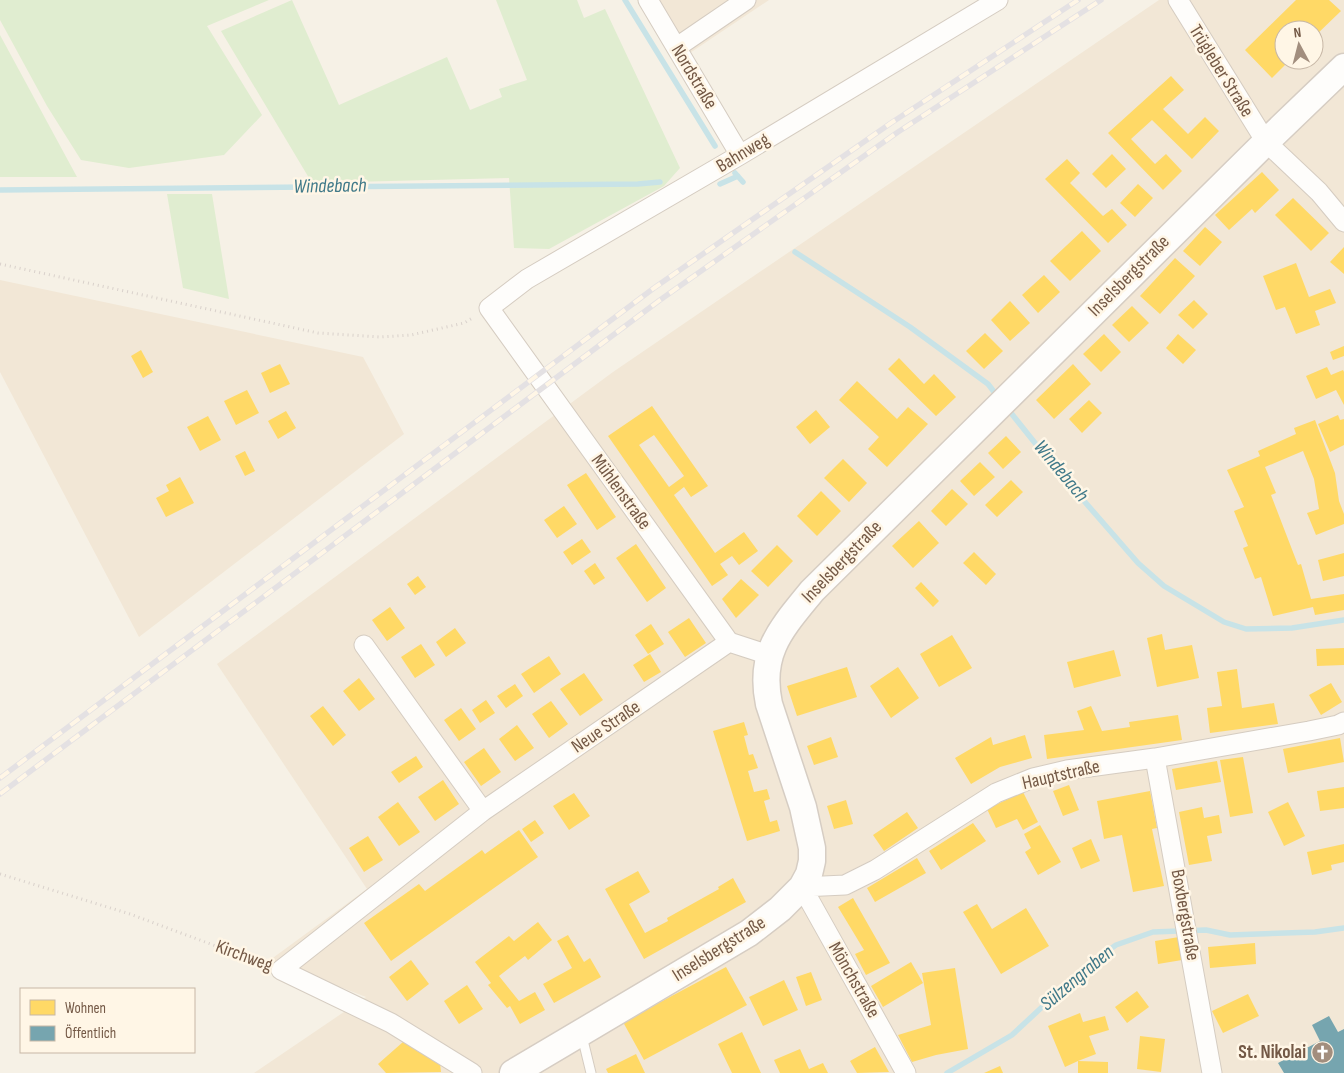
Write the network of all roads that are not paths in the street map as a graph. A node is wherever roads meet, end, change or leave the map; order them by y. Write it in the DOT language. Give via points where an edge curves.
graph roads {
  1 [pos="648,0"];
  2 [pos="746,0"];
  3 [pos="998,0"];
  4 [pos="1178,0"];
  5 [pos="677,47"];
  6 [pos="1344,67"];
  7 [pos="1266,142"];
  8 [pos="740,154"];
  9 [pos="1344,222"];
  10 [pos="489,308"];
  11 [pos="729,642"];
  12 [pos="364,645"];
  13 [pos="769,655"];
  14 [pos="1344,722"];
  15 [pos="1155,758"];
  16 [pos="483,811"];
  17 [pos="802,887"];
  18 [pos="281,970"];
  19 [pos="581,1033"];
  20 [pos="472,1073"];
  21 [pos="513,1073"];
  22 [pos="591,1073"];
  23 [pos="906,1073"];
  24 [pos="1212,1073"];
  1 -- 5 [label="street, Nordstraße"];
  2 -- 5 [label="street"];
  3 -- 8 [label="street, Bahnweg"];
  4 -- 7 [label="street, Trügleber Straße"];
  5 -- 8 [label="street, Nordstraße"];
  6 -- 7 [label="street, Inselsbergstraße"];
  7 -- 9 [label="street, Trügleber Straße" via="1319,192"];
  7 -- 13 [label="street, Inselsbergstraße" via="812,591 785,624"];
  8 -- 10 [label="street, Bahnweg" via="527,279"];
  10 -- 11 [label="street, Mühlenstraße"];
  11 -- 13 [label="street"];
  11 -- 16 [label="street, Neue Straße"];
  12 -- 16 [label="street"];
  13 -- 17 [label="street, Inselsbergstraße" via="766,671 769,704 803,807 812,848 809,874"];
  14 -- 15 [label="street, Hauptstraße"];
  15 -- 17 [label="street, Hauptstraße" via="1033,778 996,794 845,886"];
  15 -- 24 [label="street, Boxbergstraße"];
  16 -- 18 [label="street, Neue Straße"];
  17 -- 19 [label="street, Inselsbergstraße" via="749,933"];
  17 -- 23 [label="street, Mönchstraße"];
  18 -- 20 [label="street, Kirchweg" via="391,1023"];
  19 -- 21 [label="street, Inselsbergstraße"];
  19 -- 22 [label="lane"];
}
